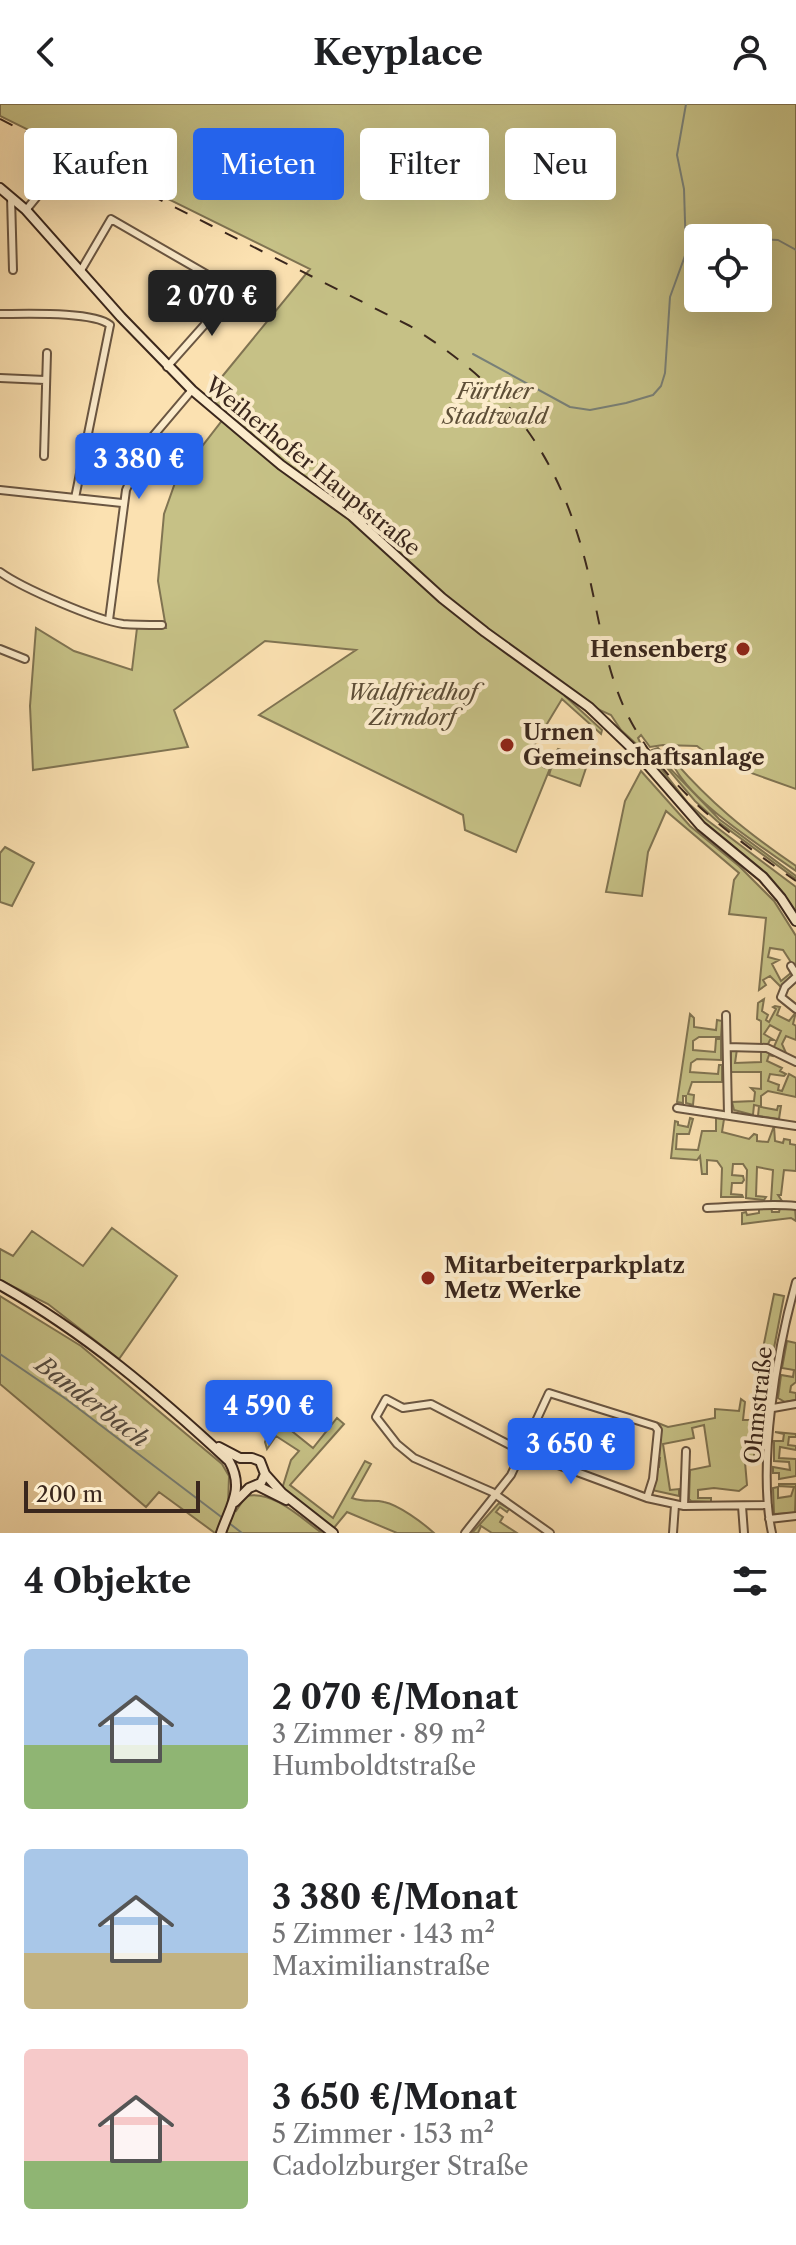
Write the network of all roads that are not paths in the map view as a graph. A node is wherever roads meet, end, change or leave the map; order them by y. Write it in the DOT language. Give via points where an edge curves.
graph roads {
  1 [pos="0,188"];
  2 [pos="11,197"];
  3 [pos="34,200"];
  4 [pos="26,210"];
  5 [pos="13,270"];
  6 [pos="80,272"];
  7 [pos="230,289"];
  8 [pos="265,308"];
  9 [pos="0,314"];
  10 [pos="121,317"];
  11 [pos="110,325"];
  12 [pos="47,353"];
  13 [pos="167,367"];
  14 [pos="0,378"];
  15 [pos="45,380"];
  16 [pos="192,390"];
  17 [pos="44,456"];
  18 [pos="0,490"];
  19 [pos="75,498"];
  20 [pos="122,503"];
  21 [pos="0,572"];
  22 [pos="109,620"];
  23 [pos="162,625"];
  24 [pos="0,649"];
  25 [pos="25,659"];
  26 [pos="796,921"];
  27 [pos="791,966"];
  28 [pos="796,976"];
  29 [pos="796,1009"];
  30 [pos="726,1015"];
  31 [pos="727,1047"];
  32 [pos="796,1062"];
  33 [pos="677,1108"];
  34 [pos="728,1115"];
  35 [pos="796,1126"];
  36 [pos="796,1206"];
  37 [pos="707,1208"];
  38 [pos="796,1282"];
  39 [pos="0,1285"];
  40 [pos="796,1404"];
  41 [pos="773,1408"];
  42 [pos="207,1441"];
  43 [pos="686,1451"];
  44 [pos="523,1452"];
  45 [pos="245,1458"];
  46 [pos="265,1474"];
  47 [pos="236,1477"];
  48 [pos="253,1487"];
  49 [pos="497,1496"];
  50 [pos="647,1498"];
  51 [pos="295,1504"];
  52 [pos="675,1505"];
  53 [pos="768,1505"];
  54 [pos="684,1506"];
  55 [pos="742,1506"];
  56 [pos="230,1508"];
  57 [pos="796,1516"];
  58 [pos="769,1519"];
  59 [pos="221,1533"];
  60 [pos="333,1533"];
  61 [pos="465,1533"];
  62 [pos="550,1533"];
  63 [pos="673,1533"];
  64 [pos="744,1533"];
  65 [pos="772,1533"];
  1 -- 2 [label="street, Weiherhofer Hauptstraße"];
  2 -- 4 [label="street, Weiherhofer Hauptstraße"];
  2 -- 5 [label="street"];
  3 -- 4 [label="street"];
  4 -- 6 [label="street, Weiherhofer Hauptstraße"];
  6 -- 7 [label="street" via="111,219"];
  6 -- 10 [label="street, Weiherhofer Hauptstraße"];
  7 -- 8 [label="street"];
  7 -- 13 [label="street"];
  9 -- 11 [label="street" via="103,319"];
  10 -- 11 [label="street"];
  10 -- 13 [label="street, Weiherhofer Hauptstraße"];
  11 -- 19 [label="street"];
  12 -- 15 [label="street"];
  13 -- 16 [label="street, Weiherhofer Hauptstraße"];
  14 -- 15 [label="street"];
  15 -- 17 [label="street"];
  16 -- 20 [label="street" via="148,442"];
  16 -- 26 [label="street, Weiherhofer Hauptstraße" via="352,516 453,607 578,699 628,744 701,826 763,877"];
  18 -- 19 [label="street"];
  19 -- 20 [label="street"];
  20 -- 22 [label="street"];
  21 -- 22 [label="street"];
  22 -- 23 [label="street"];
  24 -- 25 [label="street"];
  27 -- 28 [label="street"];
  28 -- 29 [label="street" via="781,997"];
  30 -- 31 [label="street"];
  31 -- 32 [label="street" via="761,1047"];
  31 -- 34 [label="street"];
  33 -- 34 [label="street"];
  34 -- 35 [label="street"];
  36 -- 37 [label="street"];
  38 -- 41 [label="street, Ohmstraße"];
  39 -- 42 [label="street" via="95,1347"];
  40 -- 41 [label="street"];
  41 -- 53 [label="street, Ohmstraße"];
  42 -- 45 [label="street"];
  42 -- 47 [label="street" via="229,1461"];
  43 -- 54 [label="street"];
  44 -- 49 [label="street"];
  44 -- 49 [label="street" via="431,1404 403,1408 386,1399 376,1417 397,1444 414,1458"];
  44 -- 50 [label="street"];
  44 -- 50 [label="street" via="549,1393 655,1426"];
  45 -- 46 [label="street" via="260,1461"];
  45 -- 47 [label="street" via="237,1465"];
  46 -- 48 [label="street"];
  46 -- 51 [label="street"];
  47 -- 48 [label="street"];
  47 -- 56 [label="street"];
  48 -- 51 [label="street"];
  48 -- 56 [label="street"];
  49 -- 61 [label="street"];
  49 -- 62 [label="street"];
  50 -- 52 [label="street"];
  51 -- 60 [label="street"];
  52 -- 54 [label="street"];
  52 -- 63 [label="street"];
  53 -- 55 [label="street"];
  53 -- 58 [label="street, Ohmstraße"];
  54 -- 55 [label="street"];
  55 -- 64 [label="street"];
  56 -- 59 [label="street"];
  57 -- 58 [label="street"];
  58 -- 65 [label="street, Ohmstraße"];
}
